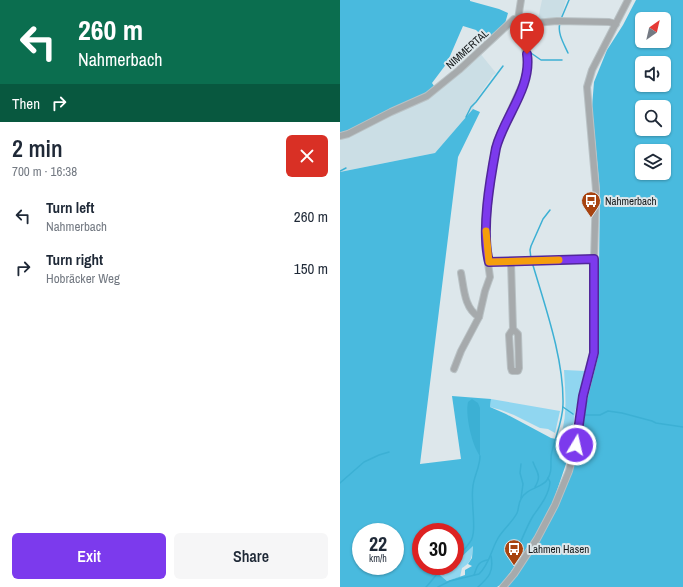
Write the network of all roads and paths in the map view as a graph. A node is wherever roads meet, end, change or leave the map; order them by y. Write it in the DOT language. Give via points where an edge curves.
graph roads {
  1 [pos="521,0"];
  2 [pos="628,0"];
  3 [pos="518,19"];
  4 [pos="531,23"];
  5 [pos="616,24"];
  6 [pos="340,136"];
  7 [pos="594,259"];
  8 [pos="489,262"];
  9 [pos="511,262"];
  10 [pos="461,273"];
  11 [pos="479,317"];
  12 [pos="512,329"];
  13 [pos="454,369"];
  14 [pos="503,587"];
  1 -- 3 [label="street"];
  2 -- 5 [label="street"];
  3 -- 4 [label="street"];
  3 -- 6 [label="street, NIMMERTAL" via="511,21 427,96"];
  4 -- 5 [label="street" via="556,21"];
  4 -- 8 [label="street" via="525,48 528,63 526,79 494,154 486,223"];
  5 -- 7 [label="street" via="592,70 587,87 596,190"];
  7 -- 9 [label="street"];
  7 -- 14 [label="street" via="594,353 583,396 572,459 555,505 536,540"];
  8 -- 9 [label="street"];
  8 -- 11 [label="street" via="490,277"];
  9 -- 12 [label="street"];
  10 -- 11 [label="street" via="468,306"];
  11 -- 13 [label="street"];
  12 -- 12 [label="street" via="509,335 511,368 515,372 519,368 518,334"];
}
